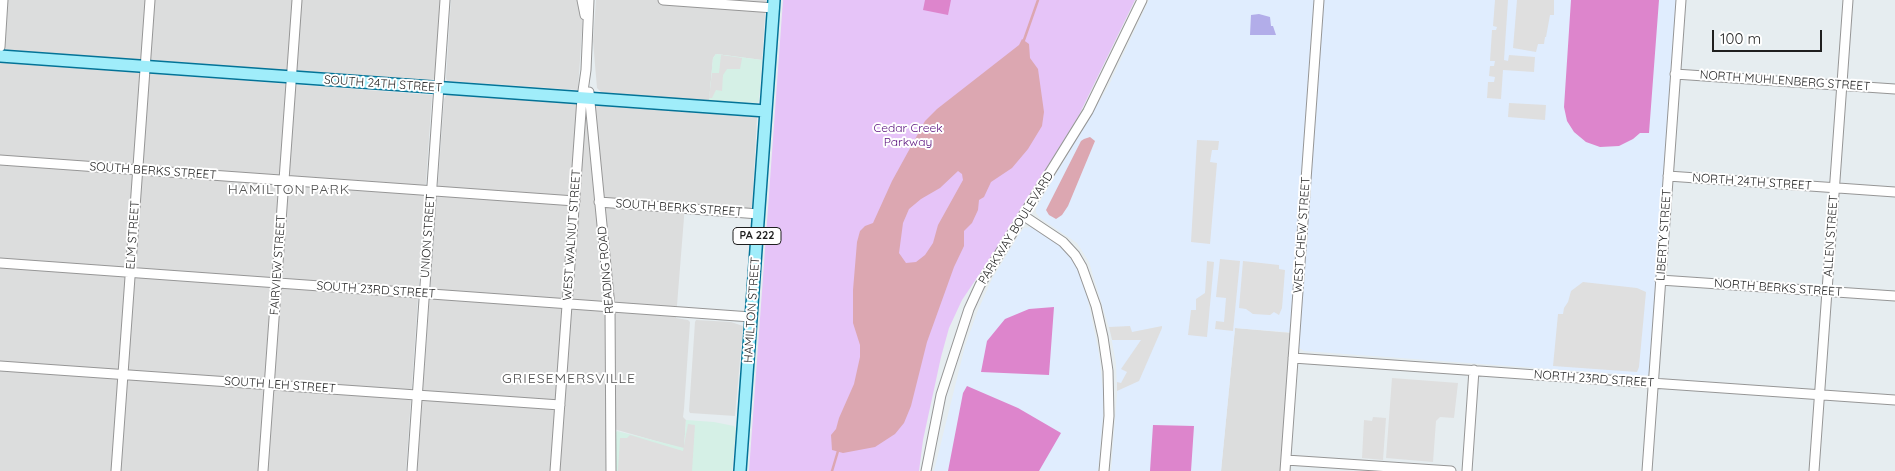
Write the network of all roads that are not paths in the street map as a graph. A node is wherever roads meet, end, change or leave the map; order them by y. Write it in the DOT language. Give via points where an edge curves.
graph roads {
  1 [pos="3,0"];
  2 [pos="150,0"];
  3 [pos="297,0"];
  4 [pos="445,0"];
  5 [pos="582,0"];
  6 [pos="589,0"];
  7 [pos="663,0"];
  8 [pos="1142,0"];
  9 [pos="1319,0"];
  10 [pos="1681,0"];
  11 [pos="1848,0"];
  12 [pos="774,4"];
  13 [pos="588,25"];
  14 [pos="0,47"];
  15 [pos="0,56"];
  16 [pos="145,67"];
  17 [pos="1675,74"];
  18 [pos="291,77"];
  19 [pos="1842,85"];
  20 [pos="439,88"];
  21 [pos="1895,89"];
  22 [pos="586,98"];
  23 [pos="766,111"];
  24 [pos="0,160"];
  25 [pos="138,171"];
  26 [pos="1668,176"];
  27 [pos="284,180"];
  28 [pos="1834,188"];
  29 [pos="432,190"];
  30 [pos="1895,192"];
  31 [pos="575,201"];
  32 [pos="599,202"];
  33 [pos="759,214"];
  34 [pos="1024,216"];
  35 [pos="0,263"];
  36 [pos="130,273"];
  37 [pos="1660,280"];
  38 [pos="277,283"];
  39 [pos="1827,292"];
  40 [pos="424,294"];
  41 [pos="1895,296"];
  42 [pos="567,304"];
  43 [pos="610,307"];
  44 [pos="751,317"];
  45 [pos="1293,358"];
  46 [pos="0,366"];
  47 [pos="1474,370"];
  48 [pos="122,374"];
  49 [pos="1653,383"];
  50 [pos="270,385"];
  51 [pos="417,395"];
  52 [pos="1819,396"];
  53 [pos="1895,400"];
  54 [pos="560,405"];
  55 [pos="1286,460"];
  56 [pos="116,471"];
  57 [pos="263,471"];
  58 [pos="412,471"];
  59 [pos="555,471"];
  60 [pos="611,471"];
  61 [pos="740,471"];
  62 [pos="926,471"];
  63 [pos="1104,471"];
  64 [pos="1285,471"];
  65 [pos="1451,471"];
  66 [pos="1467,471"];
  67 [pos="1647,471"];
  68 [pos="1814,471"];
  1 -- 14 [label="street"];
  2 -- 16 [label="street, ELM STREET"];
  3 -- 18 [label="street, FAIRVIEW STREET"];
  4 -- 20 [label="street, UNION STREET"];
  5 -- 13 [label="street"];
  6 -- 13 [label="street"];
  7 -- 12 [label="street"];
  8 -- 34 [label="street, PARKWAY BOULEVARD" via="1088,111"];
  9 -- 45 [label="street, WEST CHEW STREET"];
  10 -- 17 [label="street, LIBERTY STREET"];
  11 -- 19 [label="street, ALLEN STREET"];
  12 -- 23 [label="main road, HAMILTON STREET / PA 222"];
  13 -- 22 [label="street, READING ROAD"];
  15 -- 16 [label="main road, SOUTH 24TH STREET"];
  16 -- 18 [label="main road, SOUTH 24TH STREET"];
  16 -- 25 [label="street, ELM STREET"];
  17 -- 19 [label="street, NORTH MUHLENBERG STREET"];
  17 -- 26 [label="street, LIBERTY STREET"];
  18 -- 20 [label="main road, SOUTH 24TH STREET"];
  18 -- 27 [label="street, FAIRVIEW STREET"];
  19 -- 21 [label="street, NORTH MUHLENBERG STREET"];
  19 -- 28 [label="street, ALLEN STREET"];
  20 -- 22 [label="main road, SOUTH 24TH STREET"];
  20 -- 29 [label="street, UNION STREET"];
  22 -- 23 [label="main road, SOUTH 24TH STREET"];
  22 -- 31 [label="street, WEST WALNUT STREET"];
  22 -- 32 [label="street, READING ROAD"];
  23 -- 33 [label="main road, HAMILTON STREET / PA 222"];
  24 -- 25 [label="street, SOUTH BERKS STREET"];
  25 -- 27 [label="street, SOUTH BERKS STREET"];
  25 -- 36 [label="street, ELM STREET"];
  26 -- 28 [label="street, NORTH 24TH STREET"];
  26 -- 37 [label="street, LIBERTY STREET"];
  27 -- 29 [label="street, SOUTH BERKS STREET"];
  27 -- 38 [label="street, FAIRVIEW STREET"];
  28 -- 30 [label="street, NORTH 24TH STREET"];
  28 -- 39 [label="street, ALLEN STREET"];
  29 -- 31 [label="street, SOUTH BERKS STREET"];
  29 -- 40 [label="street, UNION STREET"];
  31 -- 42 [label="street, WEST WALNUT STREET"];
  32 -- 33 [label="street, SOUTH BERKS STREET"];
  32 -- 43 [label="street, READING ROAD"];
  33 -- 44 [label="main road, HAMILTON STREET / PA 222"];
  34 -- 62 [label="street, PARKWAY BOULEVARD" via="968,309 941,396"];
  34 -- 63 [label="street" via="1063,242 1075,255 1096,306 1108,372 1109,416"];
  35 -- 36 [label="street, SOUTH 23RD STREET"];
  36 -- 38 [label="street, SOUTH 23RD STREET"];
  36 -- 48 [label="street, ELM STREET"];
  37 -- 39 [label="street, NORTH BERKS STREET"];
  37 -- 49 [label="street, LIBERTY STREET"];
  38 -- 40 [label="street, SOUTH 23RD STREET"];
  38 -- 50 [label="street, FAIRVIEW STREET"];
  39 -- 41 [label="street, NORTH BERKS STREET"];
  39 -- 52 [label="street, ALLEN STREET"];
  40 -- 42 [label="street, SOUTH 23RD STREET"];
  40 -- 51 [label="street, UNION STREET"];
  42 -- 43 [label="street, SOUTH 23RD STREET"];
  42 -- 54 [label="street, WEST WALNUT STREET"];
  43 -- 44 [label="street, SOUTH 23RD STREET"];
  43 -- 60 [label="street, READING ROAD"];
  44 -- 61 [label="main road, HAMILTON STREET / PA 222"];
  45 -- 47 [label="street, NORTH 23RD STREET"];
  45 -- 55 [label="street, WEST CHEW STREET"];
  46 -- 48 [label="street, SOUTH LEH STREET"];
  47 -- 49 [label="street, NORTH 23RD STREET"];
  47 -- 66 [label="street"];
  48 -- 50 [label="street, SOUTH LEH STREET"];
  48 -- 56 [label="street, ELM STREET"];
  49 -- 52 [label="street, NORTH 23RD STREET"];
  49 -- 67 [label="street, LIBERTY STREET"];
  50 -- 51 [label="street, SOUTH LEH STREET"];
  50 -- 57 [label="street, FAIRVIEW STREET"];
  51 -- 54 [label="street, SOUTH LEH STREET"];
  51 -- 58 [label="street, UNION STREET"];
  52 -- 53 [label="street, NORTH 23RD STREET"];
  52 -- 68 [label="street, ALLEN STREET"];
  54 -- 59 [label="street, WEST WALNUT STREET"];
  55 -- 64 [label="street, WEST CHEW STREET"];
  55 -- 65 [label="street"];
}
